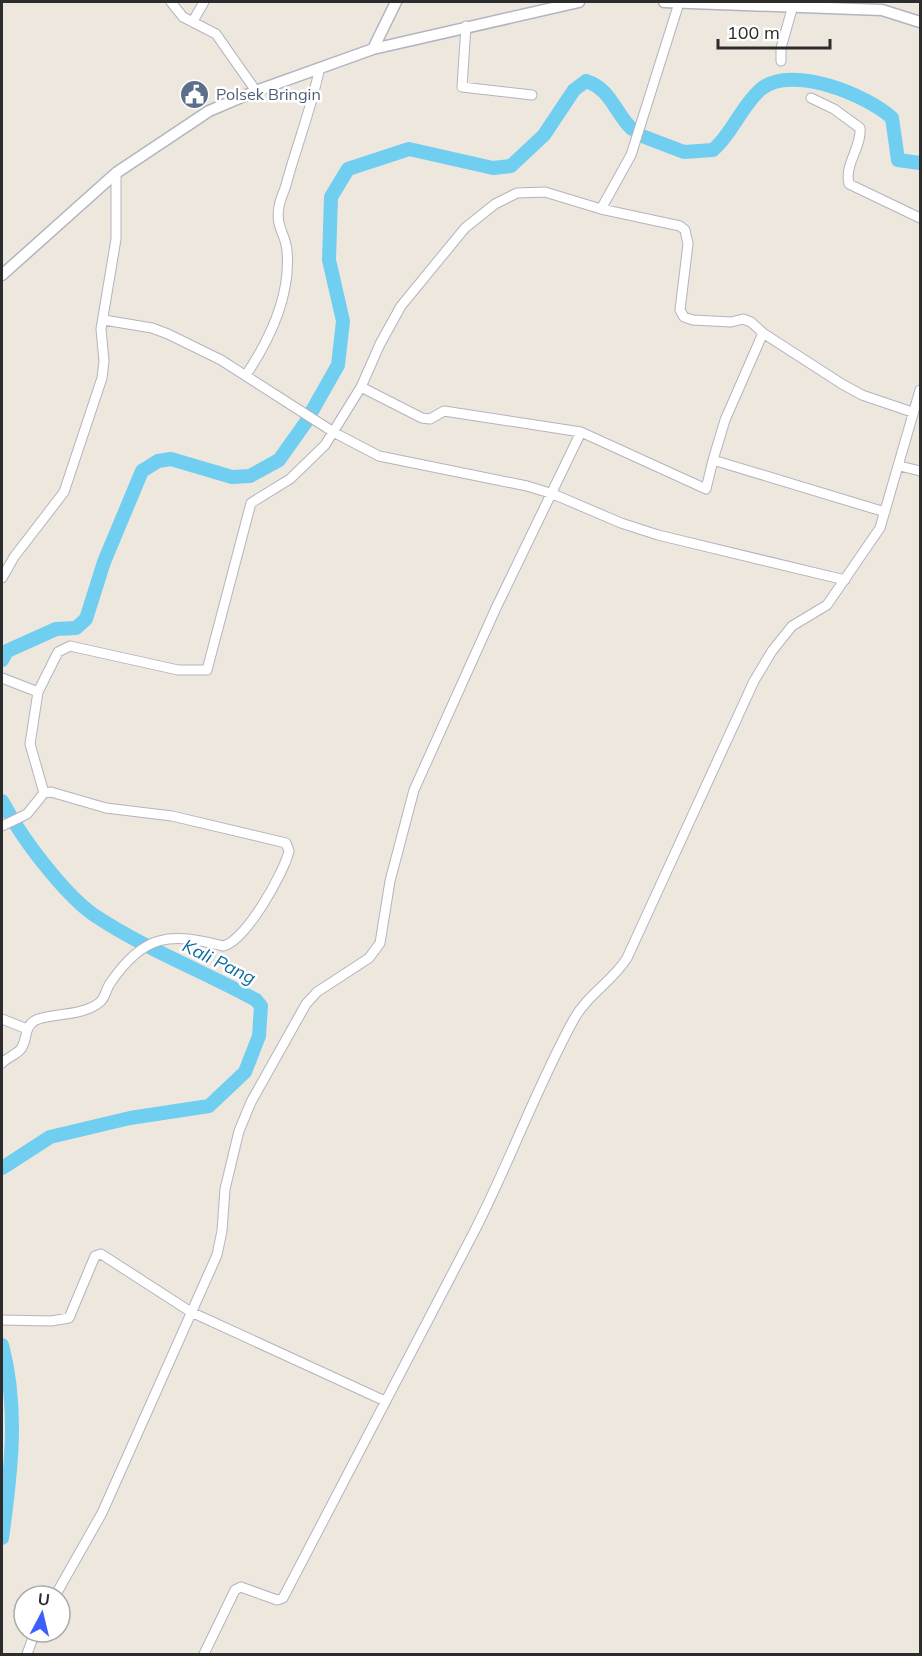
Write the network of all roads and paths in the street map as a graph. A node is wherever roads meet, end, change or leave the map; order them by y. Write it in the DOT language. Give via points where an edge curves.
graph roads {
  1 [pos="171,2"];
  2 [pos="204,2"];
  3 [pos="396,2"];
  4 [pos="579,2"];
  5 [pos="664,2"];
  6 [pos="679,3"];
  7 [pos="792,4"];
  8 [pos="193,21"];
  9 [pos="921,21"];
  10 [pos="466,26"];
  11 [pos="373,49"];
  12 [pos="781,61"];
  13 [pos="319,71"];
  14 [pos="256,91"];
  15 [pos="532,95"];
  16 [pos="811,98"];
  17 [pos="116,172"];
  18 [pos="601,209"];
  19 [pos="921,218"];
  20 [pos="2,275"];
  21 [pos="104,320"];
  22 [pos="763,333"];
  23 [pos="246,375"];
  24 [pos="361,387"];
  25 [pos="921,390"];
  26 [pos="912,412"];
  27 [pos="335,432"];
  28 [pos="581,432"];
  29 [pos="713,460"];
  30 [pos="900,466"];
  31 [pos="921,471"];
  32 [pos="553,494"];
  33 [pos="885,512"];
  34 [pos="4,567"];
  35 [pos="2,578"];
  36 [pos="845,580"];
  37 [pos="2,678"];
  38 [pos="38,692"];
  39 [pos="44,794"];
  40 [pos="2,826"];
  41 [pos="2,1019"];
  42 [pos="27,1029"];
  43 [pos="2,1063"];
  44 [pos="191,1312"];
  45 [pos="4,1320"];
  46 [pos="385,1401"];
  47 [pos="62,1584"];
  48 [pos="204,1654"];
  1 -- 8 [label="street" via="183,17"];
  2 -- 8 [label="street"];
  3 -- 11 [label="street"];
  4 -- 10 [label="street"];
  5 -- 6 [label="street"];
  6 -- 7 [label="street"];
  6 -- 18 [label="street" via="631,155"];
  7 -- 9 [label="street" via="882,10"];
  7 -- 12 [label="street"];
  8 -- 14 [label="street" via="216,33"];
  10 -- 11 [label="street"];
  10 -- 15 [label="street" via="462,87"];
  11 -- 13 [label="street"];
  13 -- 14 [label="street"];
  13 -- 23 [label="street" via="313,102 279,205 279,230 287,248 283,298 270,335"];
  14 -- 17 [label="street" via="209,111"];
  16 -- 19 [label="street" via="860,128 848,171 849,184"];
  17 -- 20 [label="street"];
  17 -- 21 [label="street" via="116,239"];
  18 -- 22 [label="street" via="680,225 685,230 688,244 680,310 684,317 731,322 743,319 757,325"];
  18 -- 24 [label="street" via="531,191 495,204 465,228 401,306"];
  21 -- 23 [label="street" via="168,334"];
  21 -- 34 [label="street" via="100,338 104,368 68,482 50,512"];
  22 -- 26 [label="street" via="862,395"];
  22 -- 29 [label="street" via="725,420"];
  23 -- 27 [label="street"];
  24 -- 27 [label="street"];
  24 -- 28 [label="street" via="422,418 430,419 444,411"];
  25 -- 26 [label="street"];
  26 -- 30 [label="street"];
  27 -- 32 [label="street" via="379,456"];
  27 -- 38 [label="street" via="290,479 251,502 207,670 178,670 70,646 58,652"];
  28 -- 29 [label="street" via="706,489"];
  28 -- 32 [label="street"];
  29 -- 33 [label="street"];
  30 -- 31 [label="street"];
  30 -- 33 [label="street"];
  32 -- 36 [label="street" via="658,535"];
  32 -- 44 [label="street" via="496,608 414,790 390,881 380,943 369,958 317,992 306,1004 251,1102 233,1150 217,1255"];
  33 -- 36 [label="street" via="880,528"];
  34 -- 35 [label="street"];
  36 -- 46 [label="street" via="826,605 792,626 781,638 754,681 627,958 574,1019 474,1231"];
  37 -- 38 [label="street"];
  38 -- 39 [label="street" via="30,744"];
  39 -- 40 [label="street" via="27,814"];
  39 -- 42 [label="street" via="51,792 116,810 219,826 286,843 290,851 276,884 243,932 229,945 185,938 148,943 110,983 98,1004 36,1020"];
  41 -- 42 [label="street"];
  42 -- 43 [label="street" via="20,1050"];
  44 -- 45 [label="street" via="99,1254 69,1318"];
  44 -- 46 [label="street"];
  44 -- 47 [label="street" via="102,1513"];
  46 -- 48 [label="street" via="283,1598 277,1600 241,1587 235,1590"];
}
